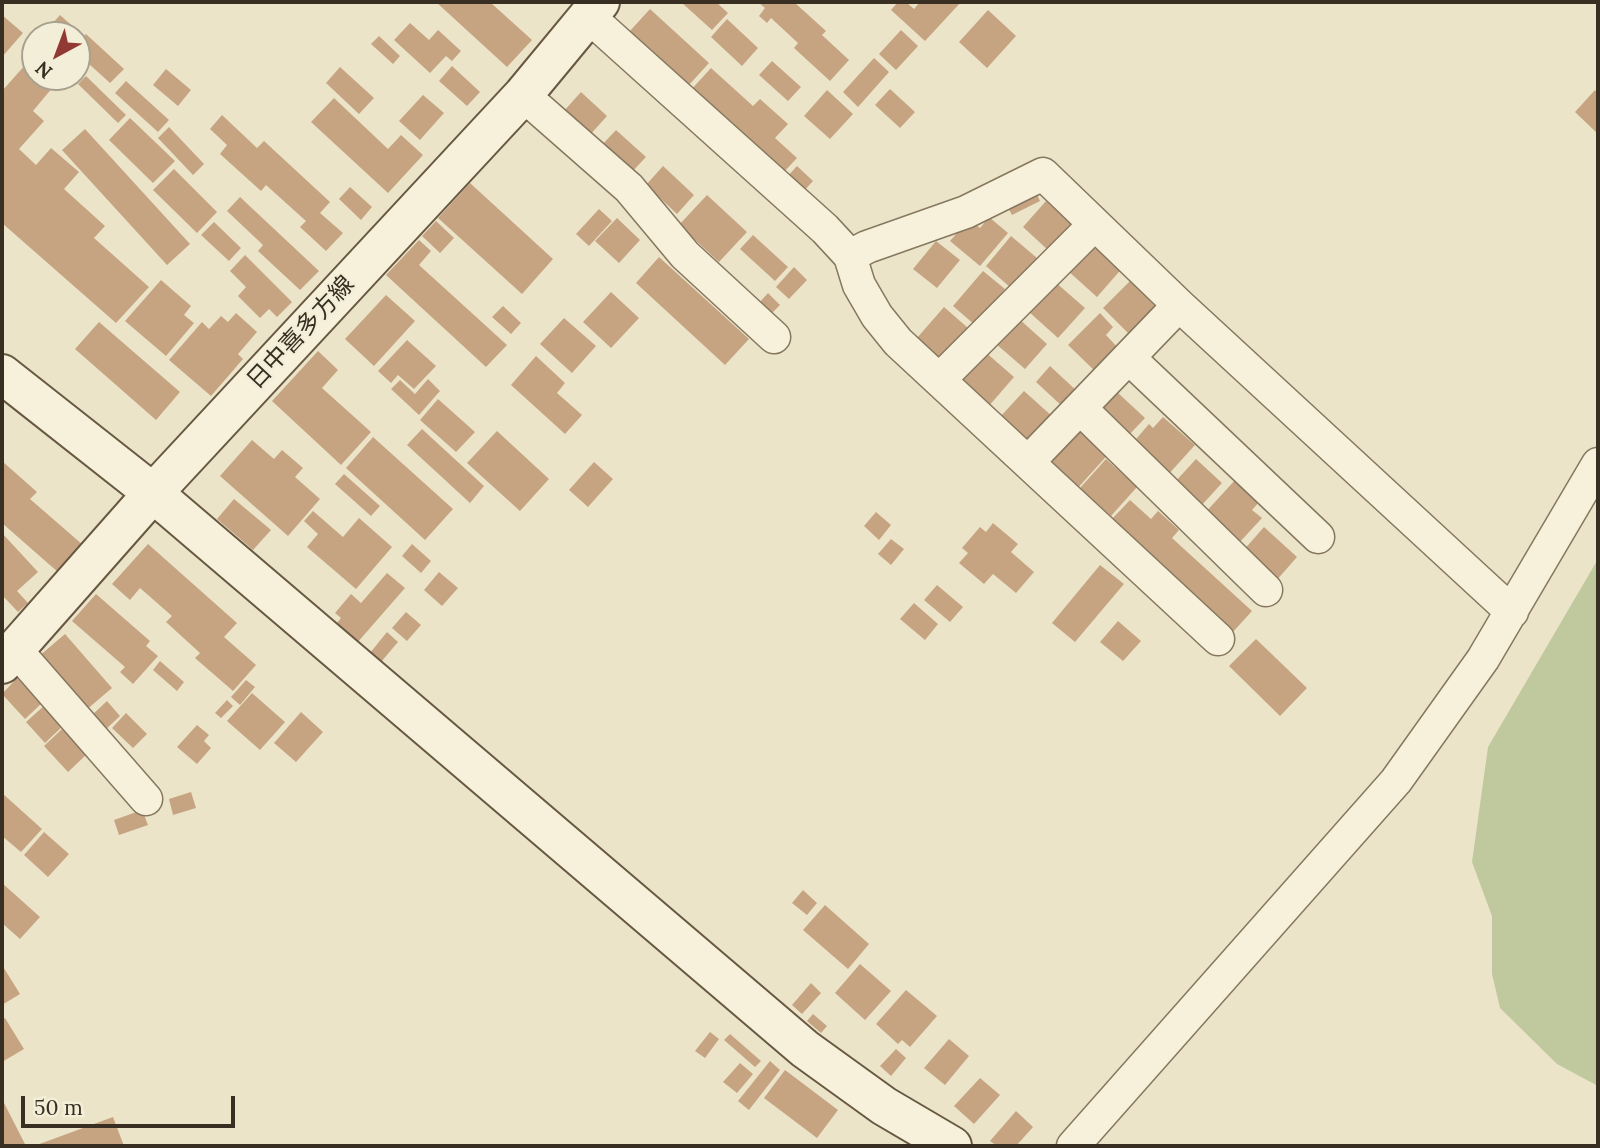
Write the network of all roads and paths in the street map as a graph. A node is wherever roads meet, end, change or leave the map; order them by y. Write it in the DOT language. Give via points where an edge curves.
graph roads {
  1 [pos="594,9"];
  2 [pos="523,95"];
  3 [pos="1095,224"];
  4 [pos="850,256"];
  5 [pos="1179,305"];
  6 [pos="774,337"];
  7 [pos="1129,358"];
  8 [pos="2,374"];
  9 [pos="939,380"];
  10 [pos="1080,408"];
  11 [pos="1028,462"];
  12 [pos="1598,464"];
  13 [pos="153,493"];
  14 [pos="1318,537"];
  15 [pos="1266,590"];
  16 [pos="1512,612"];
  17 [pos="1219,639"];
  18 [pos="9,657"];
  19 [pos="146,799"];
  20 [pos="953,1146"];
  21 [pos="1073,1146"];
  1 -- 2 [label="street, 日中喜多方線"];
  1 -- 4 [label="street"];
  2 -- 6 [label="street" via="629,188 685,255"];
  2 -- 13 [label="street, 日中喜多方線"];
  3 -- 4 [label="street" via="1043,174 966,212"];
  3 -- 5 [label="street"];
  3 -- 9 [label="street"];
  4 -- 9 [label="street" via="859,285 877,316"];
  5 -- 7 [label="street"];
  5 -- 16 [label="street"];
  7 -- 10 [label="street"];
  7 -- 14 [label="street"];
  8 -- 13 [label="street"];
  9 -- 11 [label="street"];
  10 -- 11 [label="street"];
  10 -- 15 [label="street"];
  11 -- 17 [label="street"];
  12 -- 16 [label="street"];
  13 -- 18 [label="street, 日中喜多方線"];
  13 -- 20 [label="street" via="805,1049 884,1106"];
  16 -- 21 [label="street" via="1396,781"];
  18 -- 19 [label="street"];
}
